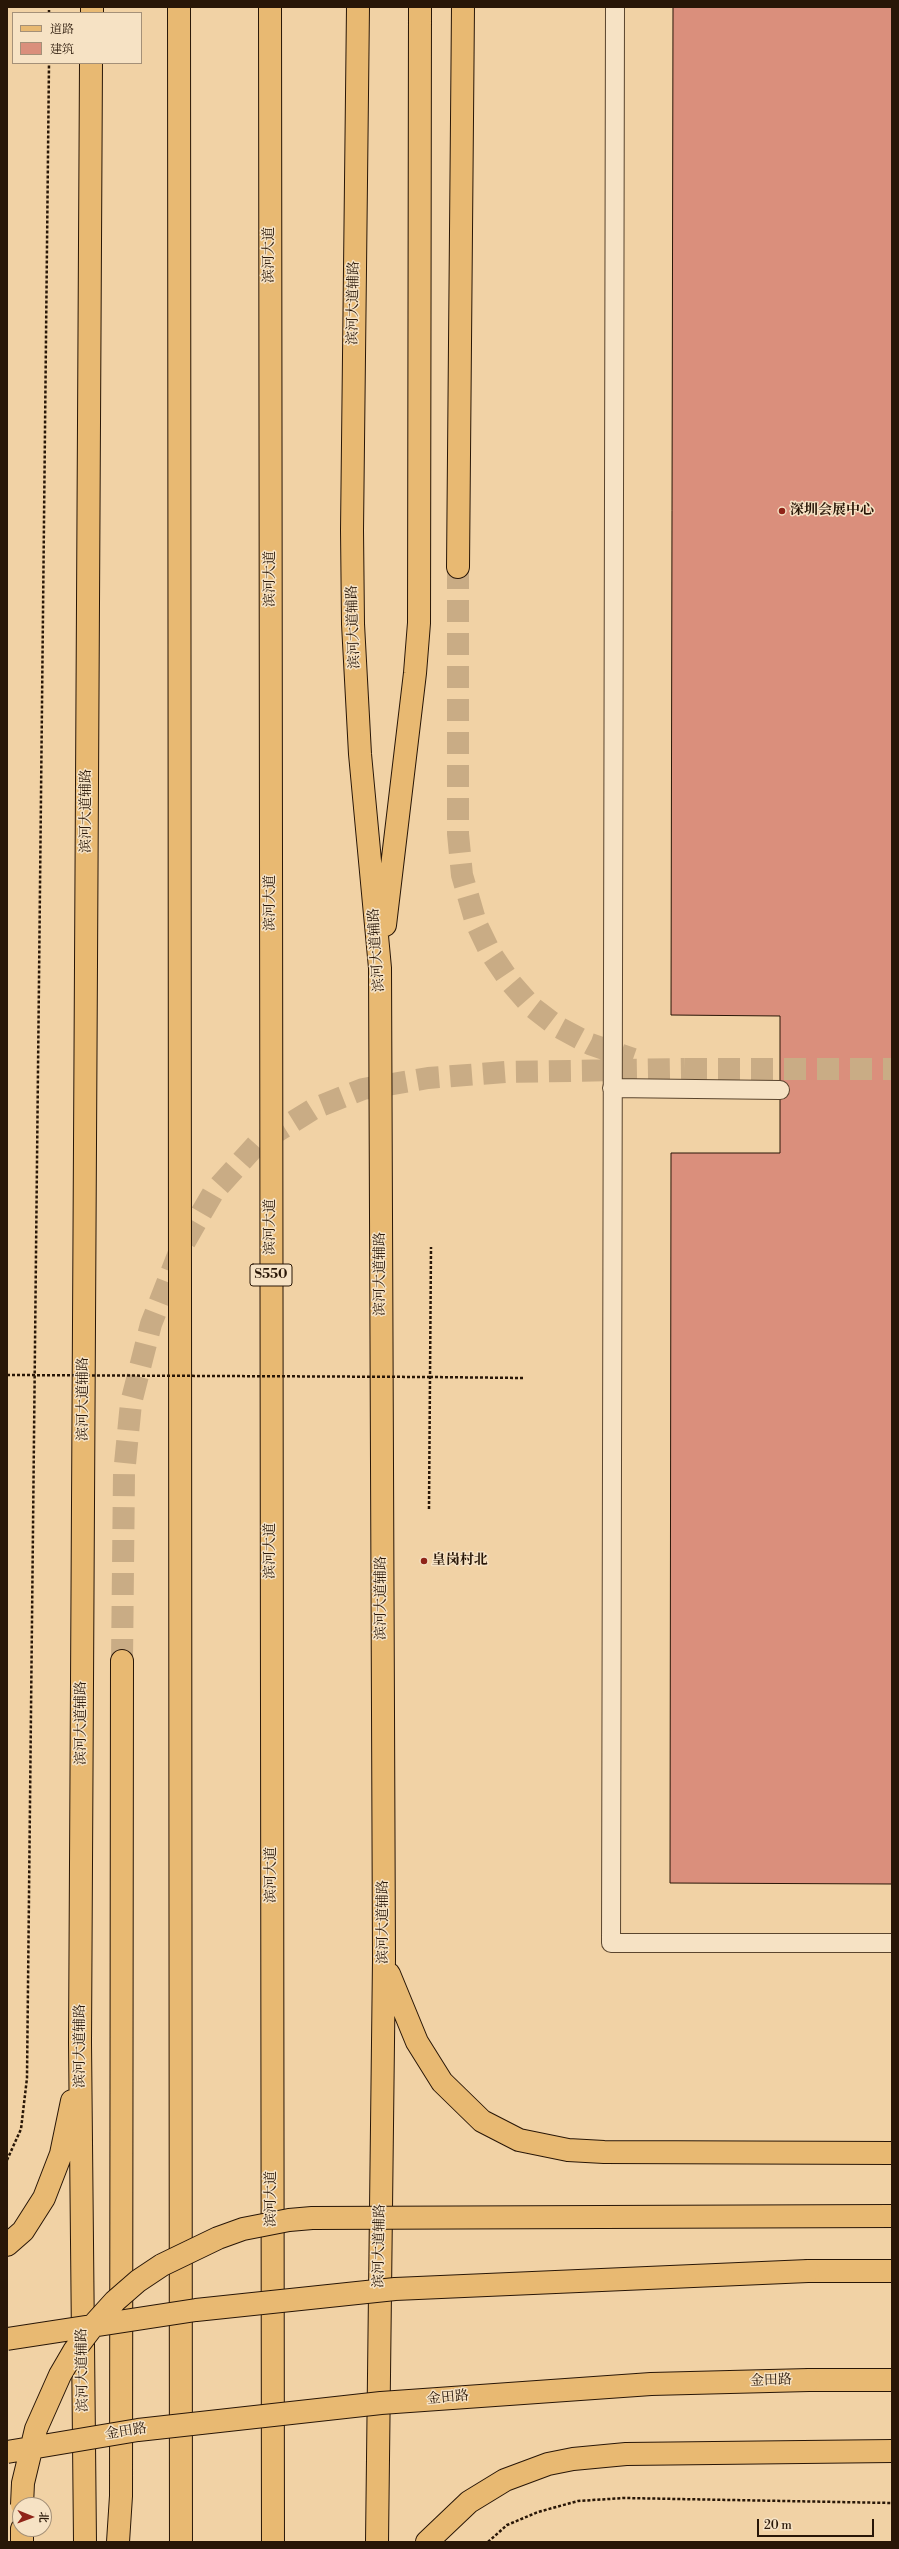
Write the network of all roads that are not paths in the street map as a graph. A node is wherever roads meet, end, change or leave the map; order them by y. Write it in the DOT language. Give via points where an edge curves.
graph roads {
  1 [pos="179,7"];
  2 [pos="270,7"];
  3 [pos="358,7"];
  4 [pos="420,7"];
  5 [pos="463,7"];
  6 [pos="615,7"];
  7 [pos="92,64"];
  8 [pos="458,568"];
  9 [pos="380,968"];
  10 [pos="612,1088"];
  11 [pos="780,1090"];
  12 [pos="122,1661"];
  13 [pos="892,1943"];
  14 [pos="384,1959"];
  15 [pos="80,2042"];
  16 [pos="892,2152"];
  17 [pos="892,2216"];
  18 [pos="7,2245"];
  19 [pos="892,2271"];
  20 [pos="7,2339"];
  21 [pos="892,2380"];
  22 [pos="7,2452"];
  23 [pos="892,2452"];
  24 [pos="272,2472"];
  25 [pos="22,2497"];
  26 [pos="85,2542"];
  27 [pos="118,2542"];
  28 [pos="181,2542"];
  29 [pos="273,2542"];
  30 [pos="281,2542"];
  31 [pos="377,2542"];
  32 [pos="427,2542"];
  1 -- 28 [label="main road"];
  2 -- 24 [label="main road, 滨河大道 / S550"];
  3 -- 9 [label="main road, 滨河大道辅路" via="352,530 354,624 360,754"];
  4 -- 9 [label="main road" via="419,623"];
  5 -- 8 [label="main road"];
  6 -- 10 [label="lane"];
  7 -- 15 [label="main road, 滨河大道辅路"];
  9 -- 14 [label="main road, 滨河大道辅路"];
  10 -- 11 [label="lane"];
  10 -- 13 [label="lane" via="611,1943"];
  12 -- 27 [label="main road" via="121,2480"];
  14 -- 16 [label="main road" via="394,1991 416,2042 442,2082 482,2121 519,2140 568,2150 604,2152"];
  14 -- 31 [label="main road, 滨河大道辅路"];
  15 -- 18 [label="main road" via="61,2154 44,2198 23,2231"];
  15 -- 26 [label="main road, 滨河大道辅路"];
  17 -- 25 [label="main road, bridge" via="312,2218 274,2222 236,2231 189,2251 156,2269 115,2301 96,2322 60,2375 36,2429 23,2483"];
  19 -- 20 [label="main road, bridge" via="808,2271 396,2289 196,2310"];
  21 -- 22 [label="main road, 金田路, bridge" via="651,2384 380,2403 138,2430"];
  23 -- 32 [label="main road" via="626,2454 573,2459 548,2464 505,2480 468,2502"];
  24 -- 29 [label="main road, 滨河大道 / S550"];
  24 -- 30 [label="main road"];
}
